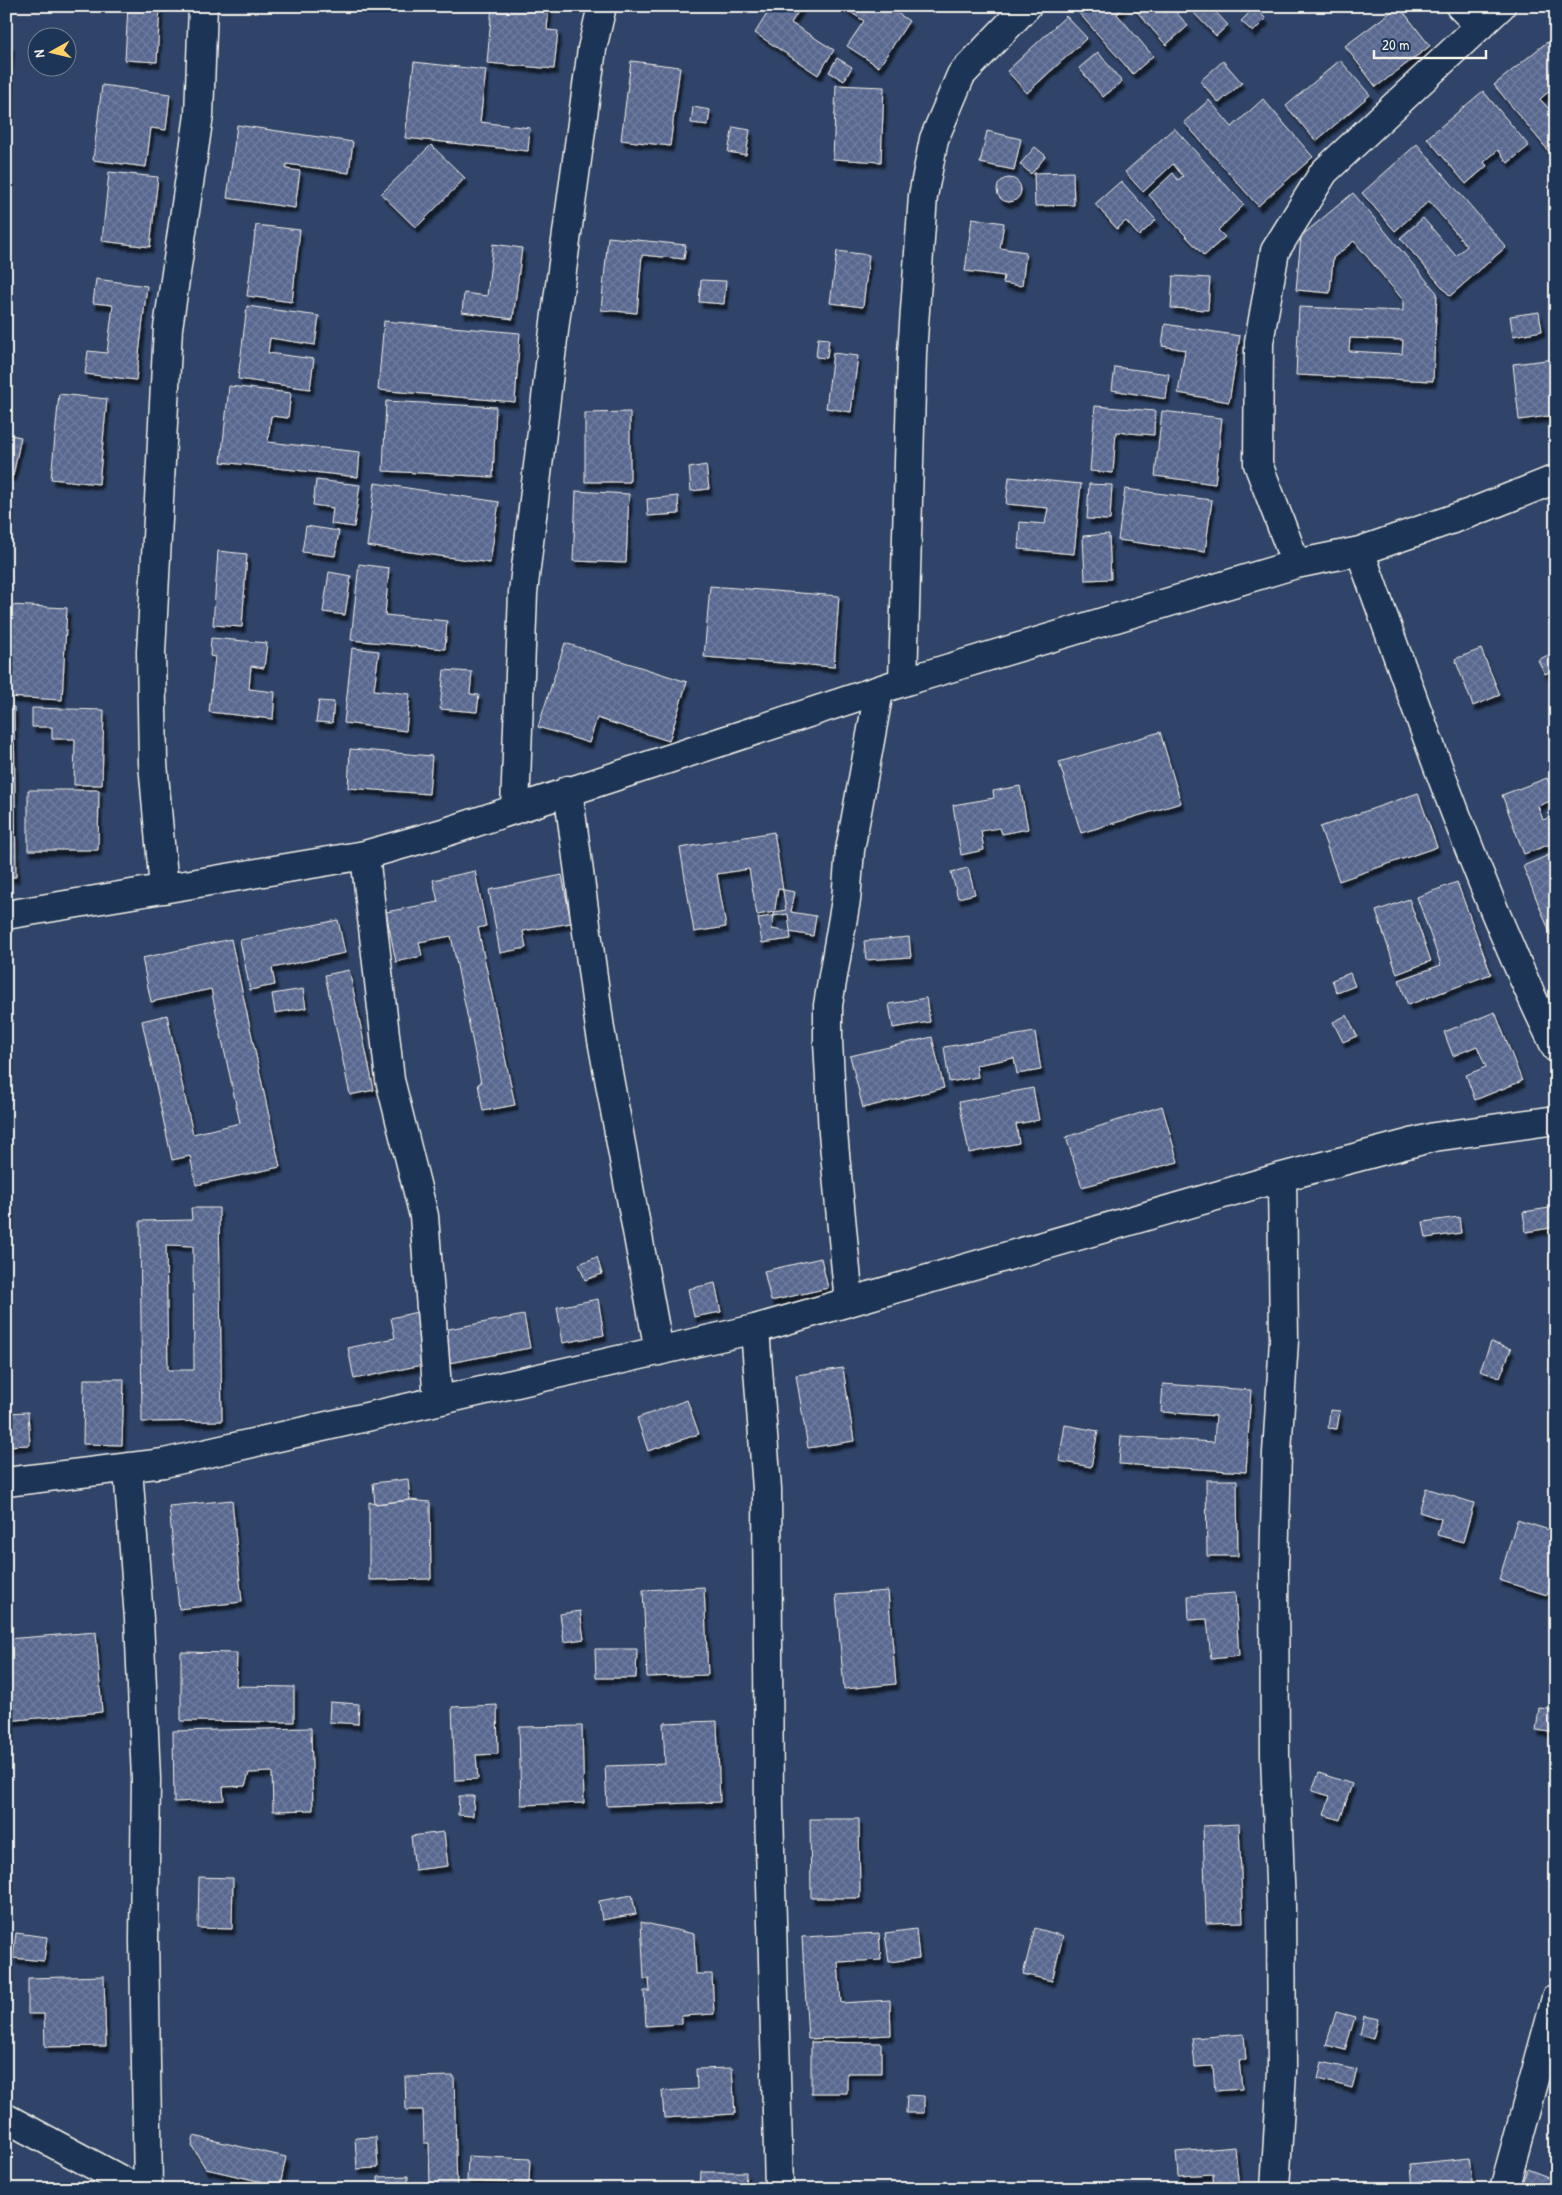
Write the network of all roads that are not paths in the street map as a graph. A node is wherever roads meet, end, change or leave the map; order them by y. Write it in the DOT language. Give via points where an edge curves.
graph roads {
  1 [pos="203,6"];
  2 [pos="602,6"];
  3 [pos="1027,6"];
  4 [pos="1460,6"];
  5 [pos="1501,6"];
  6 [pos="1480,26"];
  7 [pos="1556,480"];
  8 [pos="1360,551"];
  9 [pos="1296,564"];
  10 [pos="891,686"];
  11 [pos="568,790"];
  12 [pos="515,808"];
  13 [pos="365,855"];
  14 [pos="164,889"];
  15 [pos="6,916"];
  16 [pos="1556,1048"];
  17 [pos="1556,1120"];
  18 [pos="1282,1177"];
  19 [pos="848,1302"];
  20 [pos="755,1329"];
  21 [pos="659,1351"];
  22 [pos="438,1401"];
  23 [pos="128,1468"];
  24 [pos="6,1482"];
  25 [pos="1556,1998"];
  26 [pos="6,2118"];
  27 [pos="138,2189"];
  28 [pos="148,2189"];
  29 [pos="779,2189"];
  30 [pos="1275,2189"];
  31 [pos="1504,2189"];
  1 -- 14 [label="street" via="199,115 168,328 151,642 153,763"];
  2 -- 12 [label="street" via="591,58 555,322 523,593"];
  3 -- 10 [label="street" via="961,75 934,139 924,196"];
  4 -- 6 [label="street"];
  5 -- 6 [label="street"];
  6 -- 9 [label="street" via="1324,172 1275,251 1259,342 1258,464"];
  7 -- 8 [label="street"];
  8 -- 9 [label="street"];
  8 -- 16 [label="street" via="1451,803 1534,1004"];
  9 -- 10 [label="street"];
  10 -- 11 [label="street"];
  10 -- 19 [label="street" via="850,850 846,900 828,1005 834,1133"];
  11 -- 12 [label="street"];
  11 -- 21 [label="street" via="600,1029"];
  12 -- 13 [label="street"];
  13 -- 14 [label="street"];
  13 -- 22 [label="street" via="390,1080 424,1216"];
  14 -- 15 [label="street"];
  17 -- 18 [label="street" via="1434,1137"];
  18 -- 19 [label="street"];
  18 -- 30 [label="street" via="1284,1340 1274,1569 1282,2070"];
  19 -- 20 [label="street"];
  20 -- 21 [label="street"];
  20 -- 29 [label="street" via="767,1489 769,1808"];
  21 -- 22 [label="street"];
  22 -- 23 [label="street" via="164,1463"];
  23 -- 24 [label="street"];
  23 -- 28 [label="street" via="146,1779 144,1940"];
  25 -- 31 [label="street"];
  26 -- 27 [label="street"];
}
